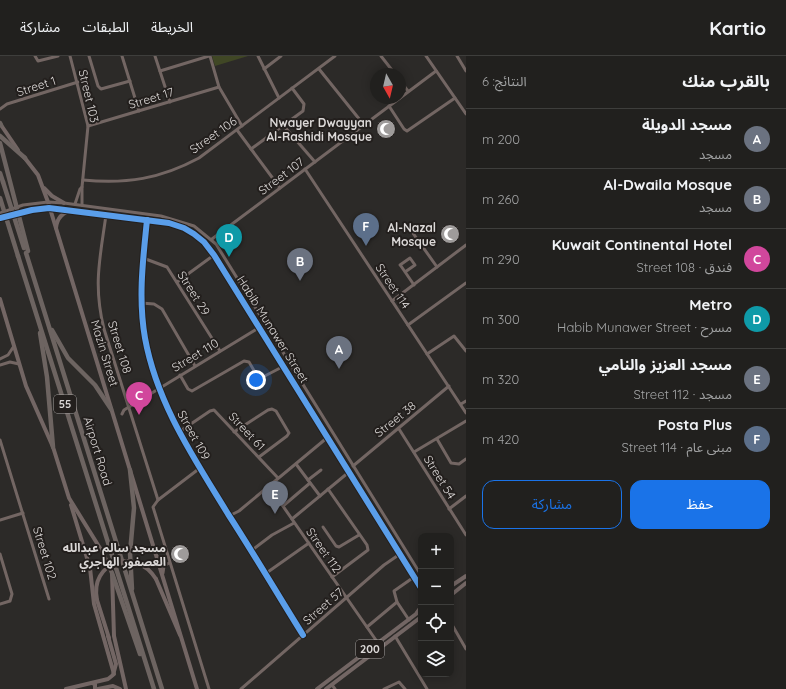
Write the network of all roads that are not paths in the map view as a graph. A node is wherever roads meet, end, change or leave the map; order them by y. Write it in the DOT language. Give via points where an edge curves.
graph roads {
  1 [pos="35,56"];
  2 [pos="58,56"];
  3 [pos="70,56"];
  4 [pos="89,56"];
  5 [pos="122,56"];
  6 [pos="156,56"];
  7 [pos="209,56"];
  8 [pos="258,56"];
  9 [pos="281,56"];
  10 [pos="328,56"];
  11 [pos="335,56"];
  12 [pos="381,56"];
  13 [pos="426,56"];
  14 [pos="457,56"];
  15 [pos="329,61"];
  16 [pos="390,68"];
  17 [pos="264,69"];
  18 [pos="318,69"];
  19 [pos="436,70"];
  20 [pos="160,71"];
  21 [pos="466,71"];
  22 [pos="130,80"];
  23 [pos="78,82"];
  24 [pos="219,87"];
  25 [pos="292,88"];
  26 [pos="406,88"];
  27 [pos="408,91"];
  28 [pos="279,98"];
  29 [pos="455,98"];
  30 [pos="170,102"];
  31 [pos="391,104"];
  32 [pos="388,106"];
  33 [pos="0,108"];
  34 [pos="139,111"];
  35 [pos="466,114"];
  36 [pos="0,123"];
  37 [pos="283,125"];
  38 [pos="364,125"];
  39 [pos="88,126"];
  40 [pos="242,126"];
  41 [pos="237,130"];
  42 [pos="0,136"];
  43 [pos="0,143"];
  44 [pos="251,150"];
  45 [pos="25,158"];
  46 [pos="315,162"];
  47 [pos="305,169"];
  48 [pos="0,172"];
  49 [pos="83,180"];
  50 [pos="42,186"];
  51 [pos="82,187"];
  52 [pos="280,188"];
  53 [pos="0,198"];
  54 [pos="48,202"];
  55 [pos="64,203"];
  56 [pos="76,204"];
  57 [pos="82,205"];
  58 [pos="49,208"];
  59 [pos="73,210"];
  60 [pos="124,212"];
  61 [pos="131,212"];
  62 [pos="0,213"];
  63 [pos="106,215"];
  64 [pos="123,217"];
  65 [pos="0,218"];
  66 [pos="130,218"];
  67 [pos="147,220"];
  68 [pos="410,229"];
  69 [pos="58,234"];
  70 [pos="212,239"];
  71 [pos="466,245"];
  72 [pos="27,252"];
  73 [pos="214,255"];
  74 [pos="143,258"];
  75 [pos="228,263"];
  76 [pos="221,267"];
  77 [pos="437,267"];
  78 [pos="232,270"];
  79 [pos="405,272"];
  80 [pos="226,274"];
  81 [pos="177,282"];
  82 [pos="466,283"];
  83 [pos="414,285"];
  84 [pos="0,299"];
  85 [pos="392,301"];
  86 [pos="141,303"];
  87 [pos="36,310"];
  88 [pos="46,317"];
  89 [pos="408,324"];
  90 [pos="260,327"];
  91 [pos="273,338"];
  92 [pos="268,340"];
  93 [pos="14,346"];
  94 [pos="220,351"];
  95 [pos="466,351"];
  96 [pos="427,354"];
  97 [pos="0,359"];
  98 [pos="19,364"];
  99 [pos="0,365"];
  100 [pos="195,366"];
  101 [pos="284,366"];
  102 [pos="180,375"];
  103 [pos="449,386"];
  104 [pos="158,388"];
  105 [pos="311,399"];
  106 [pos="466,401"];
  107 [pos="307,403"];
  108 [pos="461,404"];
  109 [pos="129,407"];
  110 [pos="112,410"];
  111 [pos="466,412"];
  112 [pos="122,414"];
  113 [pos="466,421"];
  114 [pos="398,429"];
  115 [pos="179,432"];
  116 [pos="234,432"];
  117 [pos="328,437"];
  118 [pos="437,439"];
  119 [pos="0,440"];
  120 [pos="53,447"];
  121 [pos="414,452"];
  122 [pos="259,457"];
  123 [pos="466,459"];
  124 [pos="296,464"];
  125 [pos="353,466"];
  126 [pos="200,468"];
  127 [pos="130,470"];
  128 [pos="321,470"];
  129 [pos="349,472"];
  130 [pos="278,478"];
  131 [pos="309,482"];
  132 [pos="269,486"];
  133 [pos="328,489"];
  134 [pos="320,496"];
  135 [pos="372,496"];
  136 [pos="466,496"];
  137 [pos="69,498"];
  138 [pos="366,499"];
  139 [pos="158,500"];
  140 [pos="283,506"];
  141 [pos="449,509"];
  142 [pos="23,513"];
  143 [pos="230,516"];
  144 [pos="292,519"];
  145 [pos="0,520"];
  146 [pos="294,523"];
  147 [pos="323,528"];
  148 [pos="359,535"];
  149 [pos="466,536"];
  150 [pos="309,543"];
  151 [pos="251,551"];
  152 [pos="0,554"];
  153 [pos="400,554"];
  154 [pos="157,556"];
  155 [pos="168,563"];
  156 [pos="418,570"];
  157 [pos="112,573"];
  158 [pos="265,574"];
  159 [pos="163,575"];
  160 [pos="332,576"];
  161 [pos="414,576"];
  162 [pos="466,576"];
  163 [pos="418,583"];
  164 [pos="466,583"];
  165 [pos="454,584"];
  166 [pos="454,593"];
  167 [pos="346,597"];
  168 [pos="49,599"];
  169 [pos="133,599"];
  170 [pos="397,602"];
  171 [pos="0,604"];
  172 [pos="418,611"];
  173 [pos="410,619"];
  174 [pos="418,619"];
  175 [pos="415,621"];
  176 [pos="367,627"];
  177 [pos="454,628"];
  178 [pos="302,635"];
  179 [pos="108,636"];
  180 [pos="395,636"];
  181 [pos="183,640"];
  182 [pos="378,643"];
  183 [pos="466,648"];
  184 [pos="146,663"];
  185 [pos="114,674"];
  186 [pos="124,682"];
  187 [pos="92,683"];
  188 [pos="333,687"];
  189 [pos="197,688"];
  190 [pos="66,689"];
  191 [pos="97,689"];
  192 [pos="120,689"];
  193 [pos="126,689"];
  194 [pos="154,689"];
  195 [pos="162,689"];
  196 [pos="209,689"];
  197 [pos="241,689"];
  198 [pos="317,689"];
  199 [pos="326,689"];
  200 [pos="384,689"];
  201 [pos="405,689"];
  202 [pos="427,689"];
  1 -- 2 [label="street" via="38,61"];
  3 -- 23 [label="street, Street 103"];
  4 -- 22 [label="street" via="101,89"];
  5 -- 22 [label="street"];
  6 -- 20 [label="street"];
  7 -- 20 [label="street"];
  7 -- 24 [label="street"];
  8 -- 17 [label="street"];
  9 -- 17 [label="street"];
  10 -- 15 [label="street"];
  11 -- 15 [label="street, Street 106"];
  12 -- 16 [label="street"];
  13 -- 19 [label="street"];
  14 -- 21 [label="street"];
  15 -- 18 [label="street, Street 106"];
  17 -- 28 [label="street"];
  18 -- 25 [label="street, Street 106"];
  18 -- 38 [label="street"];
  19 -- 27 [label="street, Street 107"];
  19 -- 29 [label="street"];
  20 -- 30 [label="street"];
  22 -- 34 [label="street"];
  23 -- 33 [label="street, Street 1"];
  23 -- 39 [label="street, Street 103"];
  24 -- 30 [label="street, Street 17"];
  24 -- 40 [label="street"];
  25 -- 28 [label="street, Street 106"];
  25 -- 37 [label="street" via="305,108"];
  26 -- 27 [label="street"];
  28 -- 40 [label="street, Street 106"];
  29 -- 32 [label="street" via="408,132"];
  29 -- 35 [label="street"];
  30 -- 34 [label="street, Street 17"];
  31 -- 32 [label="street, Street 107"];
  32 -- 38 [label="street, Street 107"];
  34 -- 39 [label="street, Street 17"];
  36 -- 45 [label="main road, Mazin Street" via="11,142"];
  37 -- 44 [label="street"];
  37 -- 46 [label="street"];
  38 -- 46 [label="street, Street 107"];
  39 -- 49 [label="street, Street 103"];
  40 -- 41 [label="street, Street 106"];
  41 -- 44 [label="street"];
  41 -- 49 [label="street, Street 106" via="199,158 166,173 127,182"];
  42 -- 45 [label="highway"];
  43 -- 72 [label="highway, bridge"];
  44 -- 52 [label="street"];
  45 -- 50 [label="main road, Mazin Street" via="38,175"];
  46 -- 47 [label="street, Street 107"];
  47 -- 52 [label="street, Street 107"];
  47 -- 85 [label="street, Street 114"];
  48 -- 72 [label="highway, Airport Road / 55, bridge"];
  49 -- 51 [label="street, Street 103"];
  50 -- 54 [label="main road, Mazin Street"];
  50 -- 55 [label="main road"];
  51 -- 56 [label="street, Street 103"];
  51 -- 57 [label="street, Street 103"];
  52 -- 70 [label="street, Street 107"];
  53 -- 87 [label="highway, Airport Road / 55, bridge"];
  54 -- 55 [label="street, Habib Munawer Street"];
  54 -- 58 [label="main road, Mazin Street"];
  54 -- 62 [label="street, Habib Munawer Street"];
  55 -- 56 [label="street, Habib Munawer Street"];
  56 -- 57 [label="street, Habib Munawer Street"];
  57 -- 60 [label="street, Habib Munawer Street"];
  58 -- 59 [label="street, Habib Munawer Street"];
  58 -- 65 [label="street, Habib Munawer Street"];
  58 -- 69 [label="main road, Mazin Street"];
  59 -- 63 [label="street, Habib Munawer Street"];
  59 -- 69 [label="main road" via="59,218"];
  60 -- 61 [label="street, Habib Munawer Street"];
  60 -- 64 [label="street"];
  61 -- 66 [label="street"];
  61 -- 70 [label="street, Habib Munawer Street" via="186,223"];
  63 -- 64 [label="street, Habib Munawer Street"];
  63 -- 109 [label="street, Street 108" via="98,271 98,300 104,328"];
  64 -- 66 [label="street, Habib Munawer Street"];
  66 -- 67 [label="street, Habib Munawer Street"];
  67 -- 73 [label="street, Habib Munawer Street" via="184,228 204,242"];
  67 -- 74 [label="street, Street 109"];
  68 -- 77 [label="street"];
  69 -- 110 [label="main road, Mazin Street"];
  70 -- 75 [label="street, Habib Munawer Street"];
  71 -- 77 [label="street"];
  72 -- 88 [label="highway, Airport Road / 55"];
  73 -- 76 [label="street, Habib Munawer Street"];
  73 -- 81 [label="street"];
  74 -- 81 [label="street, Street 29" via="165,265"];
  74 -- 86 [label="street, Street 109"];
  75 -- 76 [label="street"];
  75 -- 78 [label="street, Habib Munawer Street"];
  76 -- 80 [label="street, Habib Munawer Street"];
  77 -- 83 [label="street"];
  78 -- 80 [label="street"];
  78 -- 91 [label="street, Habib Munawer Street"];
  79 -- 79 [label="street" via="400,265 410,258 415,264"];
  79 -- 83 [label="street"];
  80 -- 90 [label="street, Habib Munawer Street"];
  81 -- 94 [label="street, Street 29"];
  82 -- 89 [label="street"];
  83 -- 85 [label="street"];
  84 -- 93 [label="main road"];
  85 -- 89 [label="street, Street 114"];
  86 -- 100 [label="street" via="154,304 162,309"];
  86 -- 104 [label="street, Street 109" via="145,338"];
  87 -- 120 [label="highway" via="45,359"];
  87 -- 184 [label="highway, Airport Road / 55"];
  88 -- 110 [label="highway" via="68,358 95,385"];
  88 -- 169 [label="highway, Airport Road / 55"];
  89 -- 96 [label="street, Street 114"];
  90 -- 92 [label="street, Habib Munawer Street"];
  90 -- 94 [label="street, Street 110"];
  91 -- 92 [label="street" via="271,341"];
  91 -- 105 [label="street, Habib Munawer Street"];
  92 -- 101 [label="street, Habib Munawer Street"];
  93 -- 97 [label="street" via="8,355"];
  93 -- 98 [label="main road"];
  94 -- 100 [label="street, Street 110"];
  95 -- 96 [label="street" via="454,336"];
  96 -- 103 [label="street, Street 114"];
  98 -- 99 [label="street" via="10,362"];
  98 -- 120 [label="main road"];
  100 -- 102 [label="street, Street 110"];
  101 -- 102 [label="street" via="259,379 249,362 244,361 192,391"];
  101 -- 107 [label="street, Habib Munawer Street"];
  102 -- 104 [label="street, Street 110"];
  103 -- 108 [label="street, Street 114"];
  103 -- 114 [label="street, Street 38"];
  104 -- 109 [label="street, Street 110"];
  104 -- 115 [label="street, Street 109"];
  105 -- 107 [label="street" via="308,399"];
  105 -- 125 [label="street, Habib Munawer Street"];
  106 -- 108 [label="street"];
  107 -- 117 [label="street, Habib Munawer Street"];
  108 -- 111 [label="street, Street 114"];
  109 -- 112 [label="street, Street 110"];
  109 -- 139 [label="street, Street 108"];
  110 -- 127 [label="main road, Mazin Street"];
  113 -- 118 [label="street"];
  114 -- 121 [label="street, Street 54"];
  114 -- 125 [label="street, Street 38"];
  115 -- 116 [label="street, Street 61" via="214,410"];
  115 -- 126 [label="street, Street 109"];
  116 -- 122 [label="street, Street 61"];
  116 -- 122 [label="street" via="268,410 276,411 289,433"];
  117 -- 124 [label="street"];
  117 -- 129 [label="street, Habib Munawer Street"];
  118 -- 121 [label="street"];
  118 -- 123 [label="street" via="451,463 458,464"];
  119 -- 142 [label="street, Street 102"];
  120 -- 137 [label="main road"];
  121 -- 141 [label="street, Street 54"];
  122 -- 130 [label="street, Street 61"];
  124 -- 130 [label="street"];
  124 -- 131 [label="street"];
  125 -- 135 [label="street, Habib Munawer Street"];
  126 -- 139 [label="street"];
  126 -- 143 [label="street, Street 109"];
  127 -- 154 [label="main road, Mazin Street"];
  127 -- 169 [label="highway" via="134,508 130,553"];
  128 -- 131 [label="street"];
  129 -- 133 [label="street"];
  129 -- 138 [label="street, Habib Munawer Street"];
  130 -- 132 [label="street"];
  131 -- 134 [label="street"];
  131 -- 140 [label="street"];
  132 -- 140 [label="street, Street 112"];
  132 -- 143 [label="street"];
  133 -- 134 [label="street"];
  133 -- 148 [label="street"];
  134 -- 144 [label="street"];
  135 -- 138 [label="street" via="366,495"];
  135 -- 156 [label="street, Habib Munawer Street"];
  136 -- 141 [label="street"];
  137 -- 157 [label="main road" via="103,553"];
  137 -- 185 [label="main road" via="90,568 94,604"];
  138 -- 153 [label="street, Habib Munawer Street"];
  139 -- 155 [label="street" via="154,508"];
  140 -- 144 [label="street, Street 112"];
  141 -- 149 [label="street, Street 54"];
  142 -- 145 [label="street, Street 102"];
  142 -- 168 [label="street, Street 102"];
  143 -- 151 [label="street, Street 109"];
  144 -- 146 [label="street, Street 112"];
  146 -- 150 [label="street, Street 112"];
  146 -- 151 [label="street"];
  147 -- 148 [label="street" via="339,547"];
  148 -- 160 [label="street" via="368,550"];
  150 -- 158 [label="street"];
  150 -- 160 [label="street, Street 112"];
  151 -- 158 [label="street, Street 109"];
  152 -- 171 [label="street" via="12,598"];
  153 -- 161 [label="street, Habib Munawer Street"];
  153 -- 167 [label="street, Street 57" via="384,564"];
  154 -- 155 [label="street"];
  154 -- 159 [label="main road, Mazin Street"];
  155 -- 159 [label="street" via="163,567"];
  155 -- 196 [label="street"];
  156 -- 161 [label="street"];
  157 -- 184 [label="highway" via="140,655"];
  157 -- 186 [label="main road" via="113,626"];
  158 -- 178 [label="street, Street 109"];
  159 -- 181 [label="main road, Mazin Street"];
  160 -- 167 [label="street, Street 112"];
  161 -- 163 [label="street, Habib Munawer Street"];
  161 -- 170 [label="street" via="394,591"];
  162 -- 165 [label="main road"];
  164 -- 166 [label="main road"];
  167 -- 176 [label="street, Street 112"];
  167 -- 178 [label="street, Street 57"];
  169 -- 195 [label="highway, Airport Road / 55"];
  170 -- 173 [label="street"];
  170 -- 176 [label="street"];
  172 -- 173 [label="main road, 200"];
  173 -- 175 [label="main road"];
  173 -- 182 [label="main road, 200"];
  174 -- 175 [label="main road, 200"];
  175 -- 180 [label="main road, 200"];
  176 -- 182 [label="street, Street 112"];
  177 -- 183 [label="street"];
  178 -- 197 [label="street, Street 57"];
  179 -- 181 [label="main road, bridge" via="97,600 99,578 110,566 124,561 140,563 147,567 156,579"];
  179 -- 185 [label="main road" via="116,664"];
  179 -- 186 [label="main road"];
  180 -- 188 [label="main road, 200"];
  180 -- 202 [label="street"];
  181 -- 189 [label="main road, Mazin Street"];
  182 -- 198 [label="main road, 200"];
  184 -- 194 [label="highway, Airport Road / 55"];
  185 -- 187 [label="main road" via="108,679"];
  186 -- 193 [label="main road"];
  187 -- 190 [label="main road"];
  187 -- 191 [label="main road"];
  188 -- 199 [label="main road, 200"];
  191 -- 192 [label="main road" via="113,686"];
  200 -- 201 [label="street" via="399,682"];
}
